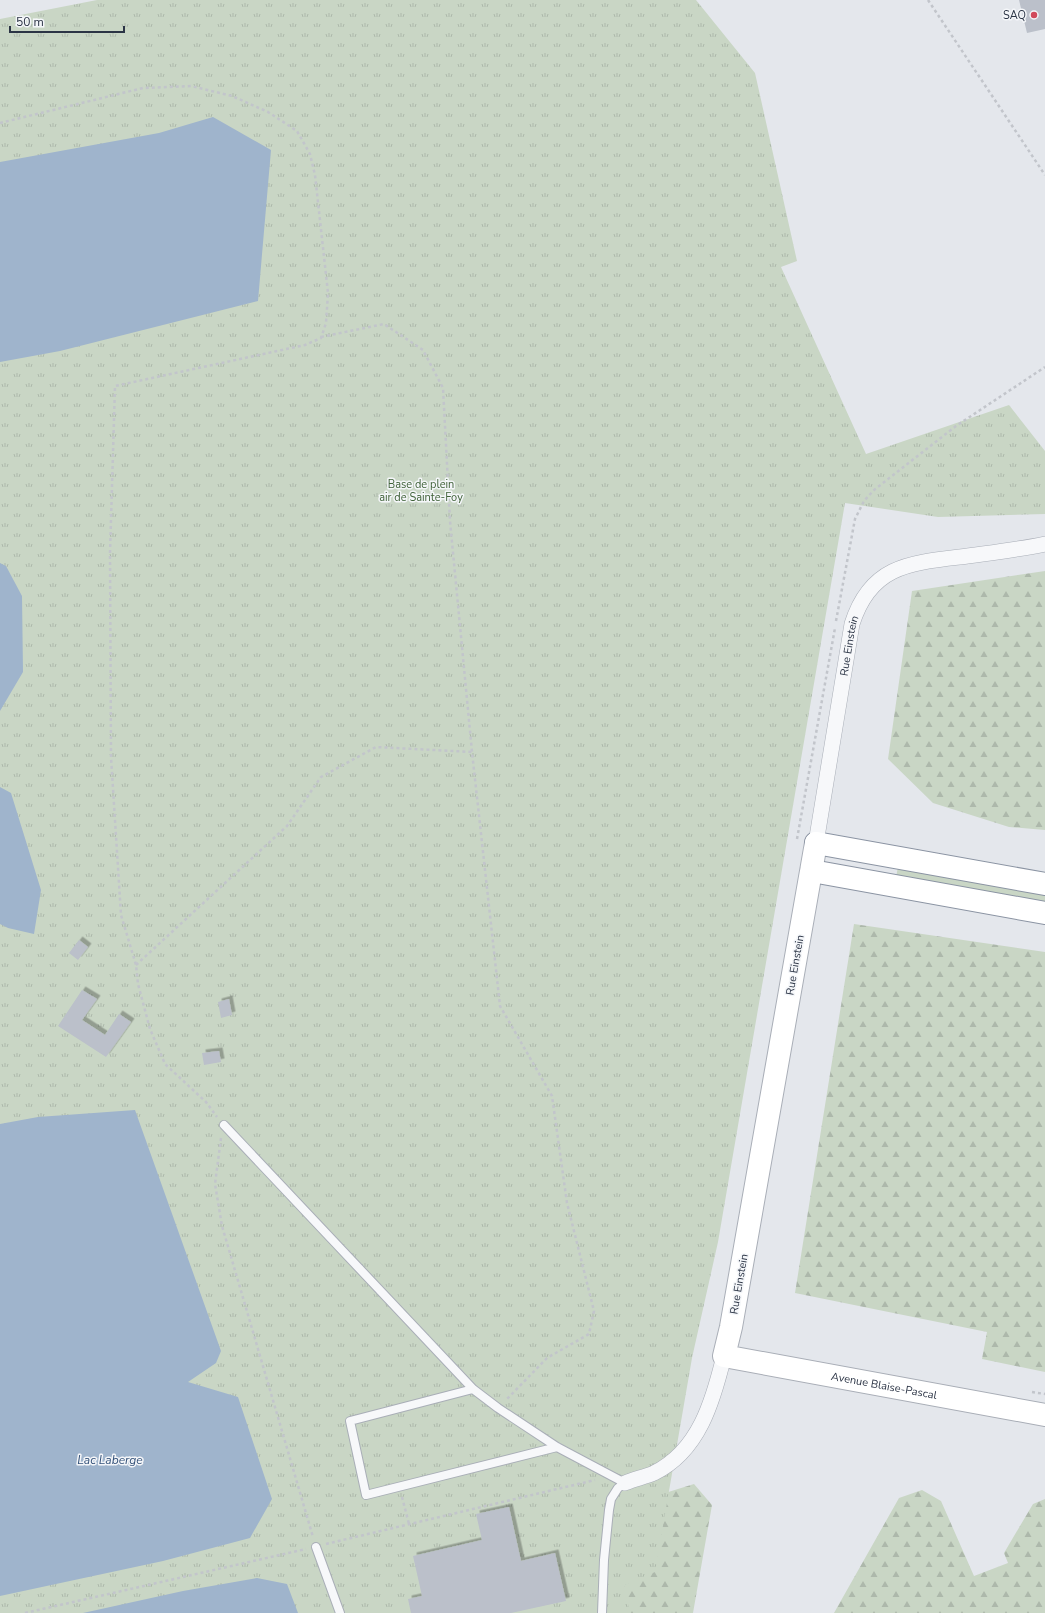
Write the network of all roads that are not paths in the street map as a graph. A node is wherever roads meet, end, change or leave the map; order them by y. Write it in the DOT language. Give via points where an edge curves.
graph roads {
  1 [pos="1045,544"];
  2 [pos="816,843"];
  3 [pos="812,871"];
  4 [pos="1045,884"];
  5 [pos="1045,913"];
  6 [pos="224,1125"];
  7 [pos="724,1356"];
  8 [pos="473,1389"];
  9 [pos="1045,1415"];
  10 [pos="557,1447"];
  11 [pos="625,1483"];
  12 [pos="316,1547"];
  13 [pos="340,1613"];
  14 [pos="602,1613"];
  1 -- 2 [label="street, Rue Einstein" via="910,564 884,578 863,597 851,629"];
  2 -- 3 [label="main road, Rue Einstein"];
  2 -- 4 [label="main road"];
  3 -- 5 [label="main road"];
  3 -- 7 [label="main road, Rue Einstein"];
  6 -- 8 [label="lane"];
  7 -- 9 [label="main road, Avenue Blaise-Pascal"];
  7 -- 11 [label="street, Rue Einstein" via="710,1406 686,1448 654,1473"];
  8 -- 10 [label="lane"];
  8 -- 10 [label="lane" via="350,1421 366,1495"];
  10 -- 11 [label="lane"];
  11 -- 14 [label="lane" via="611,1499 604,1560"];
  12 -- 13 [label="lane"];
}
